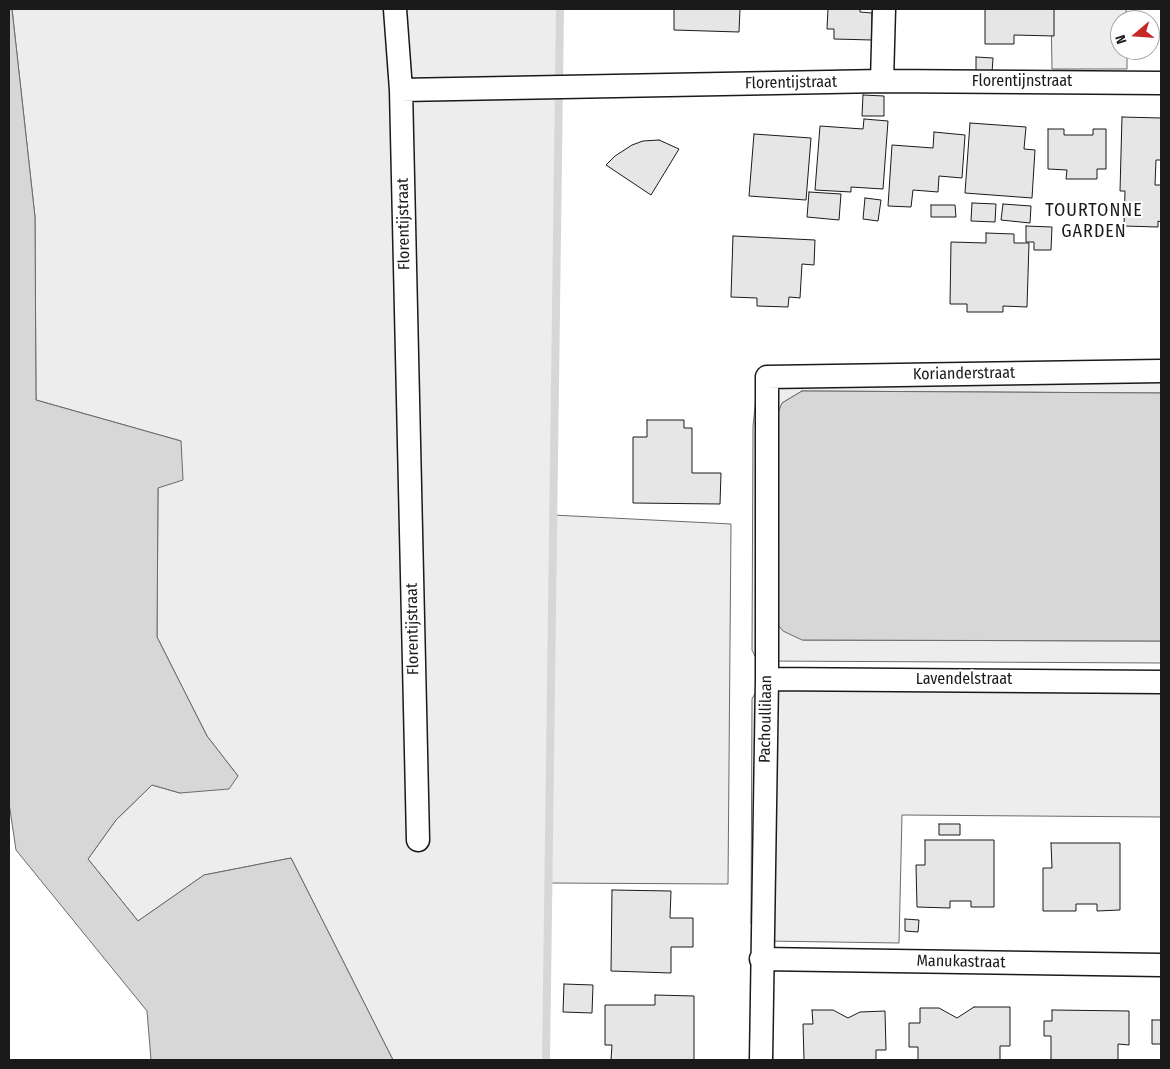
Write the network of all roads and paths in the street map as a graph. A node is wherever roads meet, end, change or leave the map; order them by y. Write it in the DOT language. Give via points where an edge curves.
graph roads {
  1 [pos="395,9"];
  2 [pos="884,9"];
  3 [pos="882,81"];
  4 [pos="1161,83"];
  5 [pos="401,90"];
  6 [pos="1161,370"];
  7 [pos="767,377"];
  8 [pos="767,679"];
  9 [pos="1161,682"];
  10 [pos="418,840"];
  11 [pos="761,959"];
  12 [pos="1161,965"];
  13 [pos="760,1060"];
  1 -- 5 [label="street"];
  2 -- 3 [label="street"];
  3 -- 4 [label="street, Florentijnstraat"];
  3 -- 5 [label="street, Florentijstraat"];
  5 -- 10 [label="street, Florentijstraat"];
  6 -- 7 [label="street, Korianderstraat"];
  7 -- 8 [label="street, Pachoullilaan"];
  8 -- 9 [label="street, Lavendelstraat"];
  8 -- 11 [label="street, Pachoullilaan"];
  11 -- 12 [label="street, Manukastraat"];
  11 -- 13 [label="street, Pachoullilaan"];
}
